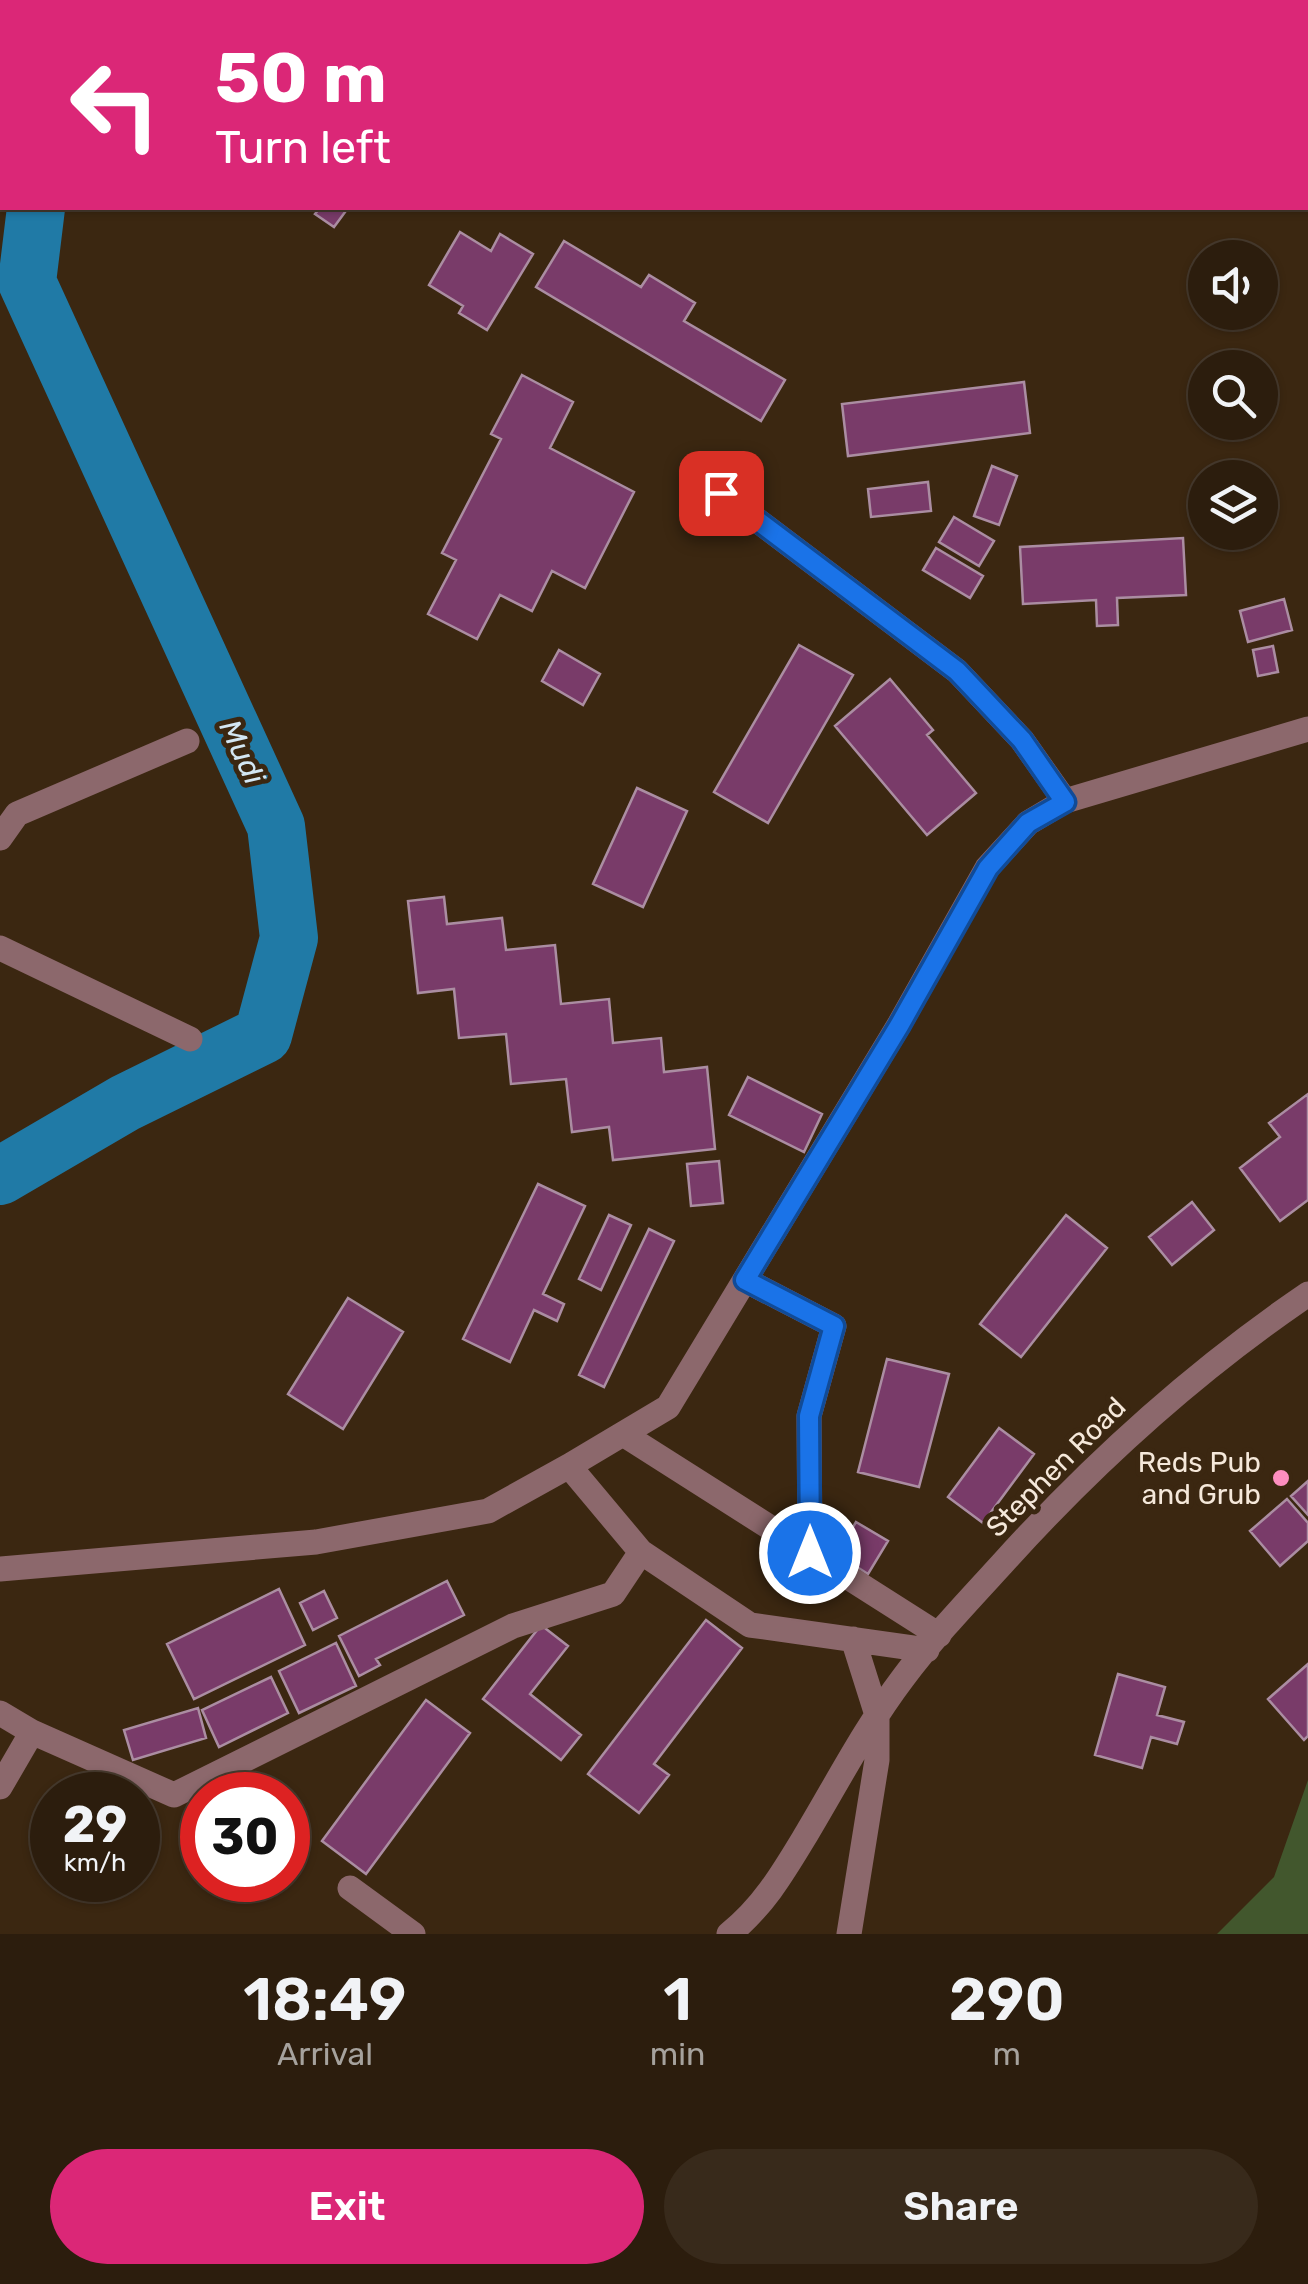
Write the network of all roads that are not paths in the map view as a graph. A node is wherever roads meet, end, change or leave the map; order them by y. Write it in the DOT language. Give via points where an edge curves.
graph roads {
  1 [pos="692,471"];
  2 [pos="1308,730"];
  3 [pos="187,741"];
  4 [pos="1065,802"];
  5 [pos="0,838"];
  6 [pos="0,948"];
  7 [pos="190,1040"];
  8 [pos="745,1280"];
  9 [pos="1308,1294"];
  10 [pos="623,1434"];
  11 [pos="568,1466"];
  12 [pos="640,1552"];
  13 [pos="810,1553"];
  14 [pos="0,1569"];
  15 [pos="853,1639"];
  16 [pos="933,1642"];
  17 [pos="0,1713"];
  18 [pos="877,1716"];
  19 [pos="32,1732"];
  20 [pos="0,1788"];
  21 [pos="350,1888"];
  22 [pos="414,1934"];
  23 [pos="729,1934"];
  24 [pos="849,1934"];
  1 -- 4 [label="street" via="957,671 1022,740"];
  2 -- 4 [label="street"];
  3 -- 5 [label="street" via="17,814"];
  4 -- 8 [label="street" via="1028,823 988,868"];
  6 -- 7 [label="street"];
  8 -- 10 [label="street" via="668,1408"];
  8 -- 13 [label="street" via="834,1326 809,1416"];
  9 -- 16 [label="street, Stephen Road" via="1140,1424 1059,1501"];
  10 -- 11 [label="street"];
  10 -- 13 [label="street"];
  11 -- 12 [label="street"];
  11 -- 14 [label="street" via="488,1511 468,1515 316,1542"];
  12 -- 15 [label="street" via="750,1625"];
  12 -- 19 [label="street" via="613,1594 512,1626 174,1795"];
  13 -- 16 [label="street"];
  15 -- 16 [label="street"];
  15 -- 18 [label="street"];
  16 -- 18 [label="street, Stephen Road"];
  17 -- 19 [label="street"];
  18 -- 23 [label="street, Stephen Road" via="778,1881"];
  18 -- 24 [label="street"];
  19 -- 20 [label="street"];
  21 -- 22 [label="street"];
}
